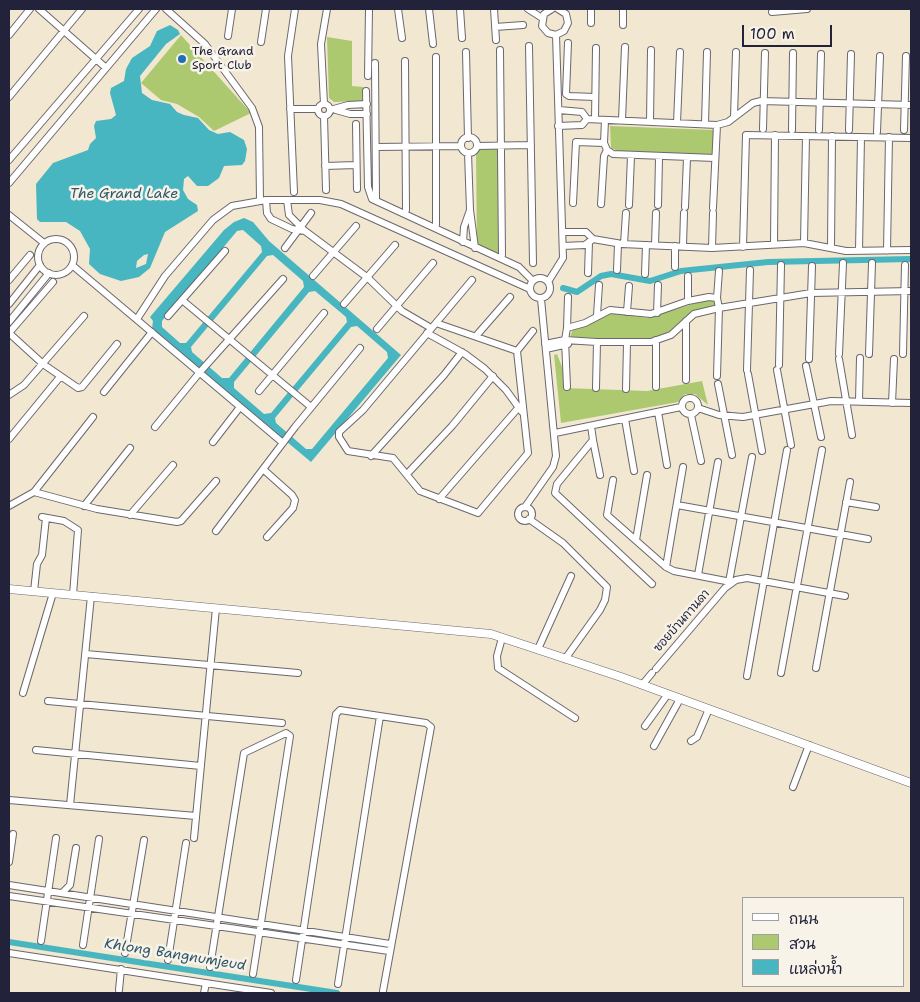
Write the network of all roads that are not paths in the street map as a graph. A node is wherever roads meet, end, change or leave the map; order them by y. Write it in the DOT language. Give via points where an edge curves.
graph roads {
  1 [pos="30,9"];
  2 [pos="39,9"];
  3 [pos="82,9"];
  4 [pos="139,9"];
  5 [pos="156,9"];
  6 [pos="166,9"];
  7 [pos="232,9"];
  8 [pos="266,9"];
  9 [pos="295,9"];
  10 [pos="328,9"];
  11 [pos="369,9"];
  12 [pos="398,9"];
  13 [pos="429,9"];
  14 [pos="460,9"];
  15 [pos="494,9"];
  16 [pos="528,9"];
  17 [pos="550,9"];
  18 [pos="591,9"];
  19 [pos="623,9"];
  20 [pos="807,9"];
  21 [pos="562,10"];
  22 [pos="772,12"];
  23 [pos="542,18"];
  24 [pos="591,22"];
  25 [pos="523,25"];
  26 [pos="623,25"];
  27 [pos="495,27"];
  28 [pos="64,30"];
  29 [pos="9,35"];
  30 [pos="556,35"];
  31 [pos="228,36"];
  32 [pos="402,38"];
  33 [pos="462,38"];
  34 [pos="496,40"];
  35 [pos="261,42"];
  36 [pos="568,43"];
  37 [pos="433,44"];
  38 [pos="529,46"];
  39 [pos="596,48"];
  40 [pos="625,48"];
  41 [pos="500,50"];
  42 [pos="651,50"];
  43 [pos="466,52"];
  44 [pos="680,52"];
  45 [pos="707,52"];
  46 [pos="736,52"];
  47 [pos="765,53"];
  48 [pos="793,53"];
  49 [pos="821,54"];
  50 [pos="851,54"];
  51 [pos="880,56"];
  52 [pos="906,56"];
  53 [pos="436,57"];
  54 [pos="96,58"];
  55 [pos="405,61"];
  56 [pos="375,63"];
  57 [pos="105,67"];
  58 [pos="368,76"];
  59 [pos="366,91"];
  60 [pos="9,97"];
  61 [pos="595,97"];
  62 [pos="764,102"];
  63 [pos="792,102"];
  64 [pos="819,103"];
  65 [pos="324,104"];
  66 [pos="367,104"];
  67 [pos="850,104"];
  68 [pos="878,104"];
  69 [pos="908,105"];
  70 [pos="290,109"];
  71 [pos="318,109"];
  72 [pos="333,110"];
  73 [pos="558,110"];
  74 [pos="366,114"];
  75 [pos="324,116"];
  76 [pos="734,117"];
  77 [pos="587,119"];
  78 [pos="595,119"];
  79 [pos="605,120"];
  80 [pos="622,120"];
  81 [pos="650,122"];
  82 [pos="677,123"];
  83 [pos="356,124"];
  84 [pos="706,124"];
  85 [pos="717,125"];
  86 [pos="558,126"];
  87 [pos="763,129"];
  88 [pos="792,130"];
  89 [pos="818,130"];
  90 [pos="849,130"];
  91 [pos="904,130"];
  92 [pos="877,132"];
  93 [pos="775,135"];
  94 [pos="806,136"];
  95 [pos="832,136"];
  96 [pos="861,137"];
  97 [pos="889,137"];
  98 [pos="468,138"];
  99 [pos="911,138"];
  100 [pos="604,143"];
  101 [pos="531,145"];
  102 [pos="405,146"];
  103 [pos="436,146"];
  104 [pos="461,146"];
  105 [pos="476,146"];
  106 [pos="500,146"];
  107 [pos="376,147"];
  108 [pos="607,150"];
  109 [pos="468,153"];
  110 [pos="631,156"];
  111 [pos="659,158"];
  112 [pos="686,158"];
  113 [pos="715,158"];
  114 [pos="9,160"];
  115 [pos="356,165"];
  116 [pos="325,166"];
  117 [pos="9,183"];
  118 [pos="357,189"];
  119 [pos="326,190"];
  120 [pos="294,192"];
  121 [pos="376,198"];
  122 [pos="263,200"];
  123 [pos="287,200"];
  124 [pos="573,203"];
  125 [pos="600,204"];
  126 [pos="629,205"];
  127 [pos="658,205"];
  128 [pos="406,210"];
  129 [pos="470,210"];
  130 [pos="311,213"];
  131 [pos="626,213"];
  132 [pos="656,213"];
  133 [pos="9,215"];
  134 [pos="436,225"];
  135 [pos="356,226"];
  136 [pos="302,229"];
  137 [pos="563,232"];
  138 [pos="591,241"];
  139 [pos="463,242"];
  140 [pos="44,243"];
  141 [pos="804,243"];
  142 [pos="621,244"];
  143 [pos="774,244"];
  144 [pos="395,245"];
  145 [pos="646,245"];
  146 [pos="655,245"];
  147 [pos="564,246"];
  148 [pos="675,246"];
  149 [pos="683,246"];
  150 [pos="743,247"];
  151 [pos="285,248"];
  152 [pos="475,248"];
  153 [pos="712,248"];
  154 [pos="831,248"];
  155 [pos="911,250"];
  156 [pos="225,251"];
  157 [pos="334,251"];
  158 [pos="859,251"];
  159 [pos="887,251"];
  160 [pos="30,254"];
  161 [pos="502,255"];
  162 [pos="433,262"];
  163 [pos="533,263"];
  164 [pos="843,263"];
  165 [pos="872,263"];
  166 [pos="40,264"];
  167 [pos="905,264"];
  168 [pos="72,265"];
  169 [pos="781,265"];
  170 [pos="812,266"];
  171 [pos="675,267"];
  172 [pos="617,270"];
  173 [pos="750,270"];
  174 [pos="719,272"];
  175 [pos="49,273"];
  176 [pos="588,273"];
  177 [pos="645,274"];
  178 [pos="313,276"];
  179 [pos="688,276"];
  180 [pos="283,278"];
  181 [pos="368,278"];
  182 [pos="9,280"];
  183 [pos="472,280"];
  184 [pos="533,281"];
  185 [pos="53,282"];
  186 [pos="548,282"];
  187 [pos="599,285"];
  188 [pos="658,285"];
  189 [pos="629,286"];
  190 [pos="530,289"];
  191 [pos="871,290"];
  192 [pos="908,290"];
  193 [pos="842,291"];
  194 [pos="811,293"];
  195 [pos="510,297"];
  196 [pos="568,297"];
  197 [pos="780,297"];
  198 [pos="717,298"];
  199 [pos="542,299"];
  200 [pos="182,300"];
  201 [pos="688,301"];
  202 [pos="749,302"];
  203 [pos="9,304"];
  204 [pos="344,304"];
  205 [pos="396,306"];
  206 [pos="718,308"];
  207 [pos="627,312"];
  208 [pos="657,312"];
  209 [pos="324,313"];
  210 [pos="597,315"];
  211 [pos="84,316"];
  212 [pos="168,316"];
  213 [pos="136,319"];
  214 [pos="686,321"];
  215 [pos="9,322"];
  216 [pos="431,328"];
  217 [pos="567,328"];
  218 [pos="377,329"];
  219 [pos="533,331"];
  220 [pos="152,332"];
  221 [pos="9,333"];
  222 [pos="476,336"];
  223 [pos="229,339"];
  224 [pos="656,340"];
  225 [pos="567,342"];
  226 [pos="597,342"];
  227 [pos="627,343"];
  228 [pos="117,344"];
  229 [pos="546,347"];
  230 [pos="360,348"];
  231 [pos="517,351"];
  232 [pos="462,352"];
  233 [pos="869,354"];
  234 [pos="902,354"];
  235 [pos="860,358"];
  236 [pos="809,359"];
  237 [pos="894,359"];
  238 [pos="43,364"];
  239 [pos="806,366"];
  240 [pos="200,371"];
  241 [pos="271,374"];
  242 [pos="493,376"];
  243 [pos="717,376"];
  244 [pos="60,377"];
  245 [pos="686,380"];
  246 [pos="718,384"];
  247 [pos="568,387"];
  248 [pos="656,387"];
  249 [pos="596,388"];
  250 [pos="626,389"];
  251 [pos="259,391"];
  252 [pos="104,392"];
  253 [pos="9,395"];
  254 [pos="848,400"];
  255 [pos="859,401"];
  256 [pos="892,403"];
  257 [pos="911,403"];
  258 [pos="814,404"];
  259 [pos="240,407"];
  260 [pos="311,407"];
  261 [pos="681,407"];
  262 [pos="698,408"];
  263 [pos="521,410"];
  264 [pos="785,410"];
  265 [pos="658,412"];
  266 [pos="691,415"];
  267 [pos="756,415"];
  268 [pos="725,416"];
  269 [pos="93,418"];
  270 [pos="625,419"];
  271 [pos="592,426"];
  272 [pos="155,427"];
  273 [pos="555,433"];
  274 [pos="852,435"];
  275 [pos="821,437"];
  276 [pos="9,439"];
  277 [pos="593,440"];
  278 [pos="213,442"];
  279 [pos="284,442"];
  280 [pos="130,448"];
  281 [pos="822,450"];
  282 [pos="762,451"];
  283 [pos="732,455"];
  284 [pos="371,456"];
  285 [pos="752,457"];
  286 [pos="702,461"];
  287 [pos="718,462"];
  288 [pos="173,465"];
  289 [pos="667,465"];
  290 [pos="683,467"];
  291 [pos="264,470"];
  292 [pos="634,471"];
  293 [pos="407,474"];
  294 [pos="600,475"];
  295 [pos="646,475"];
  296 [pos="613,480"];
  297 [pos="216,481"];
  298 [pos="850,482"];
  299 [pos="34,492"];
  300 [pos="440,499"];
  301 [pos="846,502"];
  302 [pos="677,505"];
  303 [pos="9,506"];
  304 [pos="84,506"];
  305 [pos="525,507"];
  306 [pos="876,507"];
  307 [pos="710,511"];
  308 [pos="130,515"];
  309 [pos="742,517"];
  310 [pos="530,519"];
  311 [pos="776,523"];
  312 [pos="807,529"];
  313 [pos="216,531"];
  314 [pos="841,535"];
  315 [pos="267,537"];
  316 [pos="868,539"];
  317 [pos="636,540"];
  318 [pos="666,567"];
  319 [pos="698,575"];
  320 [pos="571,576"];
  321 [pos="765,581"];
  322 [pos="652,584"];
  323 [pos="729,584"];
  324 [pos="796,586"];
  325 [pos="9,589"];
  326 [pos="34,591"];
  327 [pos="53,593"];
  328 [pos="830,593"];
  329 [pos="73,595"];
  330 [pos="91,596"];
  331 [pos="845,596"];
  332 [pos="216,608"];
  333 [pos="502,638"];
  334 [pos="538,649"];
  335 [pos="86,654"];
  336 [pos="565,658"];
  337 [pos="211,666"];
  338 [pos="816,668"];
  339 [pos="298,673"];
  340 [pos="781,673"];
  341 [pos="747,676"];
  342 [pos="642,685"];
  343 [pos="23,693"];
  344 [pos="668,694"];
  345 [pos="680,699"];
  346 [pos="48,701"];
  347 [pos="81,703"];
  348 [pos="709,709"];
  349 [pos="206,715"];
  350 [pos="380,716"];
  351 [pos="574,718"];
  352 [pos="282,723"];
  353 [pos="645,726"];
  354 [pos="691,741"];
  355 [pos="810,745"];
  356 [pos="654,746"];
  357 [pos="36,750"];
  358 [pos="77,754"];
  359 [pos="201,766"];
  360 [pos="911,783"];
  361 [pos="793,787"];
  362 [pos="9,800"];
  363 [pos="70,805"];
  364 [pos="196,816"];
  365 [pos="13,834"];
  366 [pos="56,838"];
  367 [pos="100,838"];
  368 [pos="194,838"];
  369 [pos="144,840"];
  370 [pos="186,843"];
  371 [pos="76,848"];
  372 [pos="9,862"];
  373 [pos="9,885"];
  374 [pos="48,891"];
  375 [pos="62,893"];
  376 [pos="9,896"];
  377 [pos="90,897"];
  378 [pos="47,902"];
  379 [pos="133,904"];
  380 [pos="88,908"];
  381 [pos="175,911"];
  382 [pos="132,914"];
  383 [pos="217,917"];
  384 [pos="174,920"];
  385 [pos="260,924"];
  386 [pos="216,926"];
  387 [pos="303,930"];
  388 [pos="259,932"];
  389 [pos="346,937"];
  390 [pos="302,939"];
  391 [pos="41,941"];
  392 [pos="83,945"];
  393 [pos="344,945"];
  394 [pos="390,948"];
  395 [pos="9,953"];
  396 [pos="125,953"];
  397 [pos="168,960"];
  398 [pos="210,967"];
  399 [pos="121,969"];
  400 [pos="253,974"];
  401 [pos="296,980"];
  402 [pos="206,983"];
  403 [pos="338,984"];
  404 [pos="119,990"];
  405 [pos="383,991"];
  406 [pos="204,993"];
  407 [pos="271,993"];
  1 -- 29 [label="street"];
  2 -- 28 [label="street"];
  3 -- 28 [label="street"];
  4 -- 54 [label="street"];
  5 -- 57 [label="street"];
  6 -- 122 [label="street" via="212,52 257,118"];
  7 -- 31 [label="street"];
  8 -- 35 [label="street"];
  9 -- 70 [label="street" via="288,53"];
  10 -- 65 [label="street" via="321,44"];
  11 -- 58 [label="street"];
  12 -- 32 [label="street"];
  13 -- 37 [label="street"];
  14 -- 33 [label="street"];
  15 -- 27 [label="street"];
  16 -- 23 [label="street"];
  17 -- 23 [label="street"];
  18 -- 24 [label="street"];
  19 -- 26 [label="street"];
  20 -- 22 [label="street"];
  21 -- 30 [label="street" via="568,19 567,28"];
  23 -- 30 [label="street" via="544,30"];
  25 -- 27 [label="street"];
  27 -- 34 [label="street"];
  28 -- 54 [label="street"];
  28 -- 60 [label="street"];
  30 -- 73 [label="street"];
  36 -- 61 [label="street" via="566,94"];
  38 -- 101 [label="street"];
  39 -- 61 [label="street"];
  40 -- 80 [label="street"];
  41 -- 106 [label="street"];
  42 -- 81 [label="street"];
  43 -- 98 [label="street"];
  44 -- 82 [label="street"];
  45 -- 84 [label="street"];
  46 -- 76 [label="street"];
  47 -- 62 [label="street"];
  48 -- 63 [label="street"];
  49 -- 64 [label="street"];
  50 -- 67 [label="street"];
  51 -- 68 [label="street"];
  52 -- 69 [label="street"];
  53 -- 103 [label="street"];
  54 -- 57 [label="street"];
  54 -- 114 [label="street"];
  55 -- 102 [label="street"];
  56 -- 107 [label="street"];
  57 -- 117 [label="street"];
  59 -- 66 [label="street"];
  61 -- 78 [label="street"];
  62 -- 63 [label="street"];
  62 -- 76 [label="street" via="753,103"];
  62 -- 87 [label="street"];
  63 -- 64 [label="street"];
  63 -- 88 [label="street"];
  64 -- 67 [label="street"];
  64 -- 89 [label="street"];
  65 -- 71 [label="street"];
  65 -- 72 [label="street"];
  66 -- 72 [label="street"];
  66 -- 74 [label="street"];
  67 -- 68 [label="street"];
  67 -- 90 [label="street"];
  68 -- 69 [label="street"];
  68 -- 92 [label="street"];
  69 -- 91 [label="street"];
  70 -- 71 [label="street"];
  70 -- 120 [label="street"];
  71 -- 75 [label="street"];
  72 -- 74 [label="street"];
  72 -- 75 [label="street"];
  73 -- 77 [label="street" via="582,112"];
  73 -- 86 [label="street"];
  74 -- 139 [label="street" via="370,196"];
  75 -- 116 [label="street"];
  76 -- 85 [label="street"];
  77 -- 78 [label="street"];
  77 -- 86 [label="street" via="582,125"];
  78 -- 79 [label="street"];
  79 -- 80 [label="street"];
  79 -- 100 [label="street"];
  80 -- 81 [label="street"];
  81 -- 82 [label="street"];
  82 -- 84 [label="street"];
  83 -- 115 [label="street"];
  84 -- 85 [label="street"];
  85 -- 113 [label="street"];
  86 -- 137 [label="street"];
  93 -- 94 [label="street"];
  93 -- 143 [label="street"];
  93 -- 150 [label="street" via="746,135"];
  94 -- 95 [label="street"];
  94 -- 141 [label="street"];
  95 -- 96 [label="street"];
  95 -- 154 [label="street"];
  96 -- 97 [label="street"];
  96 -- 158 [label="street"];
  97 -- 99 [label="street"];
  97 -- 159 [label="street"];
  98 -- 104 [label="street"];
  98 -- 105 [label="street" via="475,140"];
  100 -- 108 [label="street"];
  100 -- 124 [label="street" via="576,142"];
  101 -- 106 [label="street"];
  101 -- 163 [label="street"];
  102 -- 103 [label="street"];
  102 -- 107 [label="street"];
  102 -- 128 [label="street"];
  103 -- 104 [label="street"];
  103 -- 134 [label="street"];
  104 -- 109 [label="street"];
  105 -- 106 [label="street"];
  105 -- 109 [label="street"];
  106 -- 161 [label="street"];
  107 -- 121 [label="street"];
  108 -- 110 [label="street"];
  108 -- 125 [label="street"];
  109 -- 129 [label="street"];
  110 -- 111 [label="street"];
  110 -- 126 [label="street"];
  111 -- 112 [label="street"];
  111 -- 127 [label="street"];
  112 -- 113 [label="street"];
  112 -- 149 [label="street"];
  113 -- 153 [label="street"];
  115 -- 116 [label="street"];
  115 -- 118 [label="street"];
  116 -- 119 [label="street"];
  122 -- 123 [label="street"];
  122 -- 136 [label="street" via="272,219"];
  122 -- 213 [label="street" via="232,206 213,220 165,276"];
  123 -- 136 [label="street" via="289,215"];
  123 -- 190 [label="street" via="341,204"];
  129 -- 139 [label="street"];
  129 -- 152 [label="street"];
  130 -- 136 [label="street"];
  131 -- 142 [label="street"];
  132 -- 146 [label="street"];
  133 -- 140 [label="street"];
  135 -- 157 [label="street"];
  136 -- 151 [label="street"];
  136 -- 157 [label="street"];
  137 -- 138 [label="street" via="586,232"];
  137 -- 147 [label="street"];
  138 -- 142 [label="street"];
  138 -- 147 [label="street" via="585,245"];
  138 -- 176 [label="street"];
  139 -- 152 [label="street"];
  140 -- 166 [label="street" via="39,253"];
  140 -- 168 [label="street" via="56,239 67,242 74,251"];
  141 -- 143 [label="street"];
  141 -- 154 [label="street"];
  142 -- 145 [label="street"];
  142 -- 172 [label="street"];
  143 -- 150 [label="street"];
  144 -- 181 [label="street"];
  145 -- 146 [label="street"];
  145 -- 177 [label="street"];
  146 -- 148 [label="street"];
  147 -- 186 [label="street" via="560,266"];
  148 -- 149 [label="street"];
  148 -- 171 [label="street"];
  149 -- 153 [label="street"];
  150 -- 153 [label="street"];
  152 -- 184 [label="street" via="519,268"];
  154 -- 158 [label="street"];
  155 -- 159 [label="street"];
  156 -- 200 [label="street"];
  157 -- 178 [label="street"];
  157 -- 181 [label="street"];
  158 -- 159 [label="street"];
  160 -- 182 [label="street"];
  162 -- 205 [label="street"];
  164 -- 193 [label="street"];
  165 -- 191 [label="street"];
  166 -- 175 [label="street"];
  166 -- 203 [label="street"];
  167 -- 192 [label="street"];
  168 -- 175 [label="street" via="60,274"];
  168 -- 213 [label="street"];
  169 -- 197 [label="street"];
  170 -- 194 [label="street"];
  173 -- 202 [label="street"];
  174 -- 198 [label="street"];
  175 -- 215 [label="street"];
  179 -- 201 [label="street"];
  180 -- 223 [label="street"];
  181 -- 204 [label="street"];
  181 -- 205 [label="street"];
  183 -- 216 [label="street"];
  184 -- 186 [label="street" via="541,278"];
  184 -- 190 [label="street"];
  185 -- 221 [label="street"];
  186 -- 199 [label="street" via="549,294"];
  187 -- 210 [label="street"];
  188 -- 208 [label="street"];
  189 -- 207 [label="street"];
  190 -- 199 [label="street" via="532,295"];
  191 -- 192 [label="street"];
  191 -- 193 [label="street"];
  191 -- 233 [label="street"];
  192 -- 234 [label="street"];
  193 -- 194 [label="street"];
  193 -- 254 [label="street" via="839,356"];
  194 -- 197 [label="street"];
  194 -- 236 [label="street"];
  195 -- 222 [label="street"];
  196 -- 217 [label="street"];
  197 -- 202 [label="street"];
  197 -- 264 [label="street" via="778,367"];
  198 -- 201 [label="street"];
  198 -- 206 [label="street"];
  199 -- 229 [label="street"];
  200 -- 212 [label="street"];
  200 -- 223 [label="street"];
  201 -- 208 [label="street"];
  202 -- 206 [label="street"];
  202 -- 267 [label="street" via="748,372"];
  205 -- 216 [label="street"];
  205 -- 218 [label="street"];
  206 -- 214 [label="street" via="694,314"];
  206 -- 243 [label="street"];
  207 -- 208 [label="street"];
  207 -- 210 [label="street" via="610,310"];
  209 -- 241 [label="street"];
  210 -- 217 [label="street" via="585,323"];
  211 -- 238 [label="street"];
  213 -- 220 [label="street"];
  214 -- 224 [label="street" via="671,335"];
  214 -- 245 [label="street"];
  216 -- 222 [label="street"];
  216 -- 232 [label="street"];
  216 -- 284 [label="street" via="362,410 339,432 348,451"];
  217 -- 225 [label="street"];
  219 -- 231 [label="street"];
  220 -- 240 [label="street"];
  220 -- 252 [label="street"];
  221 -- 238 [label="street"];
  222 -- 231 [label="street"];
  223 -- 240 [label="street"];
  223 -- 241 [label="street"];
  224 -- 227 [label="street"];
  224 -- 248 [label="street"];
  225 -- 226 [label="street"];
  225 -- 229 [label="street"];
  225 -- 247 [label="street"];
  226 -- 227 [label="street"];
  226 -- 249 [label="street"];
  227 -- 250 [label="street"];
  228 -- 244 [label="street" via="82,388"];
  229 -- 273 [label="street"];
  230 -- 260 [label="street"];
  231 -- 263 [label="street"];
  232 -- 242 [label="street"];
  232 -- 284 [label="street"];
  235 -- 255 [label="street"];
  237 -- 256 [label="street"];
  238 -- 244 [label="street"];
  238 -- 253 [label="street" via="24,385"];
  239 -- 258 [label="street"];
  240 -- 259 [label="street"];
  240 -- 272 [label="street"];
  241 -- 251 [label="street"];
  241 -- 260 [label="street"];
  242 -- 263 [label="street"];
  242 -- 293 [label="street"];
  244 -- 276 [label="street"];
  246 -- 268 [label="street"];
  254 -- 255 [label="street"];
  254 -- 258 [label="street"];
  254 -- 274 [label="street"];
  255 -- 256 [label="street"];
  256 -- 257 [label="street"];
  258 -- 264 [label="street"];
  258 -- 275 [label="street"];
  259 -- 278 [label="street"];
  259 -- 279 [label="street"];
  260 -- 279 [label="street"];
  261 -- 262 [label="street" via="689,398 695,400"];
  261 -- 265 [label="street"];
  261 -- 266 [label="street" via="684,413"];
  262 -- 266 [label="street"];
  262 -- 268 [label="street"];
  263 -- 300 [label="street"];
  263 -- 300 [label="street" via="527,456 480,512 472,513"];
  264 -- 267 [label="street"];
  264 -- 311 [label="street" via="789,447"];
  265 -- 270 [label="street"];
  265 -- 289 [label="street"];
  266 -- 286 [label="street"];
  267 -- 268 [label="street"];
  267 -- 282 [label="street"];
  268 -- 283 [label="street"];
  269 -- 299 [label="street"];
  270 -- 271 [label="street"];
  270 -- 292 [label="street"];
  271 -- 273 [label="street"];
  271 -- 277 [label="street"];
  273 -- 305 [label="street" via="556,456 552,467"];
  277 -- 294 [label="street"];
  277 -- 322 [label="street" via="557,484 555,493"];
  279 -- 291 [label="street"];
  280 -- 304 [label="street"];
  281 -- 312 [label="street"];
  284 -- 293 [label="street" via="393,458"];
  285 -- 309 [label="street"];
  287 -- 307 [label="street"];
  288 -- 308 [label="street"];
  290 -- 302 [label="street"];
  291 -- 313 [label="street"];
  291 -- 315 [label="street" via="295,500 293,508"];
  293 -- 300 [label="street" via="418,489"];
  295 -- 317 [label="street"];
  296 -- 317 [label="street" via="607,515"];
  297 -- 308 [label="street" via="180,521"];
  298 -- 301 [label="street"];
  299 -- 303 [label="street"];
  299 -- 304 [label="street"];
  301 -- 306 [label="street"];
  301 -- 314 [label="street"];
  302 -- 307 [label="street"];
  302 -- 318 [label="street"];
  304 -- 308 [label="street"];
  305 -- 310 [label="street" via="531,512"];
  305 -- 310 [label="street" via="518,516 524,521"];
  307 -- 309 [label="street"];
  307 -- 319 [label="street"];
  309 -- 311 [label="street"];
  309 -- 323 [label="street"];
  310 -- 336 [label="street" via="563,543 607,587 600,610"];
  311 -- 312 [label="street"];
  311 -- 321 [label="street"];
  312 -- 314 [label="street"];
  312 -- 324 [label="street"];
  314 -- 316 [label="street"];
  314 -- 328 [label="street"];
  317 -- 318 [label="street"];
  318 -- 319 [label="street"];
  319 -- 323 [label="street"];
  320 -- 334 [label="street"];
  321 -- 323 [label="street" via="743,578"];
  321 -- 324 [label="street"];
  321 -- 341 [label="street"];
  323 -- 342 [label="street, ซอยบ้านกานดา"];
  324 -- 328 [label="street"];
  324 -- 340 [label="street"];
  325 -- 326 [label="street"];
  326 -- 327 [label="street"];
  326 -- 329 [label="street" via="37,564 42,555 44,518 64,521 78,530"];
  327 -- 329 [label="street"];
  327 -- 343 [label="street"];
  328 -- 331 [label="street"];
  328 -- 338 [label="street"];
  329 -- 330 [label="street"];
  330 -- 332 [label="street"];
  330 -- 335 [label="street"];
  332 -- 333 [label="street" via="468,631"];
  332 -- 337 [label="street"];
  333 -- 334 [label="street"];
  333 -- 351 [label="street" via="497,656 498,668"];
  334 -- 336 [label="street"];
  335 -- 337 [label="street"];
  335 -- 347 [label="street"];
  336 -- 342 [label="street"];
  337 -- 339 [label="street"];
  337 -- 349 [label="street"];
  342 -- 344 [label="street"];
  344 -- 345 [label="street"];
  344 -- 353 [label="street"];
  345 -- 348 [label="street"];
  345 -- 356 [label="street"];
  346 -- 347 [label="street"];
  347 -- 349 [label="street"];
  347 -- 358 [label="street"];
  348 -- 354 [label="street" via="697,737"];
  348 -- 355 [label="street"];
  349 -- 352 [label="street"];
  349 -- 359 [label="street"];
  350 -- 387 [label="street" via="336,712"];
  350 -- 389 [label="street"];
  350 -- 394 [label="street" via="428,723 432,730"];
  355 -- 360 [label="street"];
  355 -- 361 [label="street"];
  357 -- 358 [label="street"];
  358 -- 359 [label="street"];
  358 -- 363 [label="street"];
  359 -- 364 [label="street"];
  362 -- 363 [label="street"];
  363 -- 364 [label="street"];
  364 -- 368 [label="street"];
  365 -- 372 [label="street"];
  366 -- 374 [label="street"];
  367 -- 377 [label="street"];
  369 -- 379 [label="street"];
  370 -- 381 [label="street"];
  371 -- 375 [label="street" via="70,886"];
  373 -- 374 [label="street"];
  374 -- 375 [label="street"];
  374 -- 378 [label="street"];
  375 -- 377 [label="street"];
  376 -- 378 [label="street"];
  377 -- 379 [label="street"];
  377 -- 380 [label="street"];
  378 -- 380 [label="street"];
  378 -- 391 [label="street"];
  379 -- 381 [label="street"];
  379 -- 382 [label="street"];
  380 -- 382 [label="street"];
  380 -- 392 [label="street"];
  381 -- 383 [label="street"];
  381 -- 384 [label="street"];
  382 -- 384 [label="street"];
  382 -- 396 [label="street"];
  383 -- 385 [label="street"];
  383 -- 385 [label="street" via="244,753 286,733 290,736"];
  383 -- 386 [label="street"];
  384 -- 386 [label="street"];
  384 -- 397 [label="street"];
  385 -- 387 [label="street"];
  385 -- 388 [label="street"];
  386 -- 388 [label="street"];
  386 -- 398 [label="street"];
  387 -- 389 [label="street"];
  387 -- 390 [label="street"];
  388 -- 390 [label="street"];
  388 -- 400 [label="street"];
  389 -- 393 [label="street"];
  389 -- 394 [label="street"];
  390 -- 393 [label="street"];
  390 -- 401 [label="street"];
  393 -- 394 [label="street"];
  393 -- 403 [label="street"];
  394 -- 405 [label="street"];
  395 -- 399 [label="street"];
  399 -- 402 [label="street"];
  399 -- 404 [label="street"];
  402 -- 406 [label="street"];
  402 -- 407 [label="street"];
}
